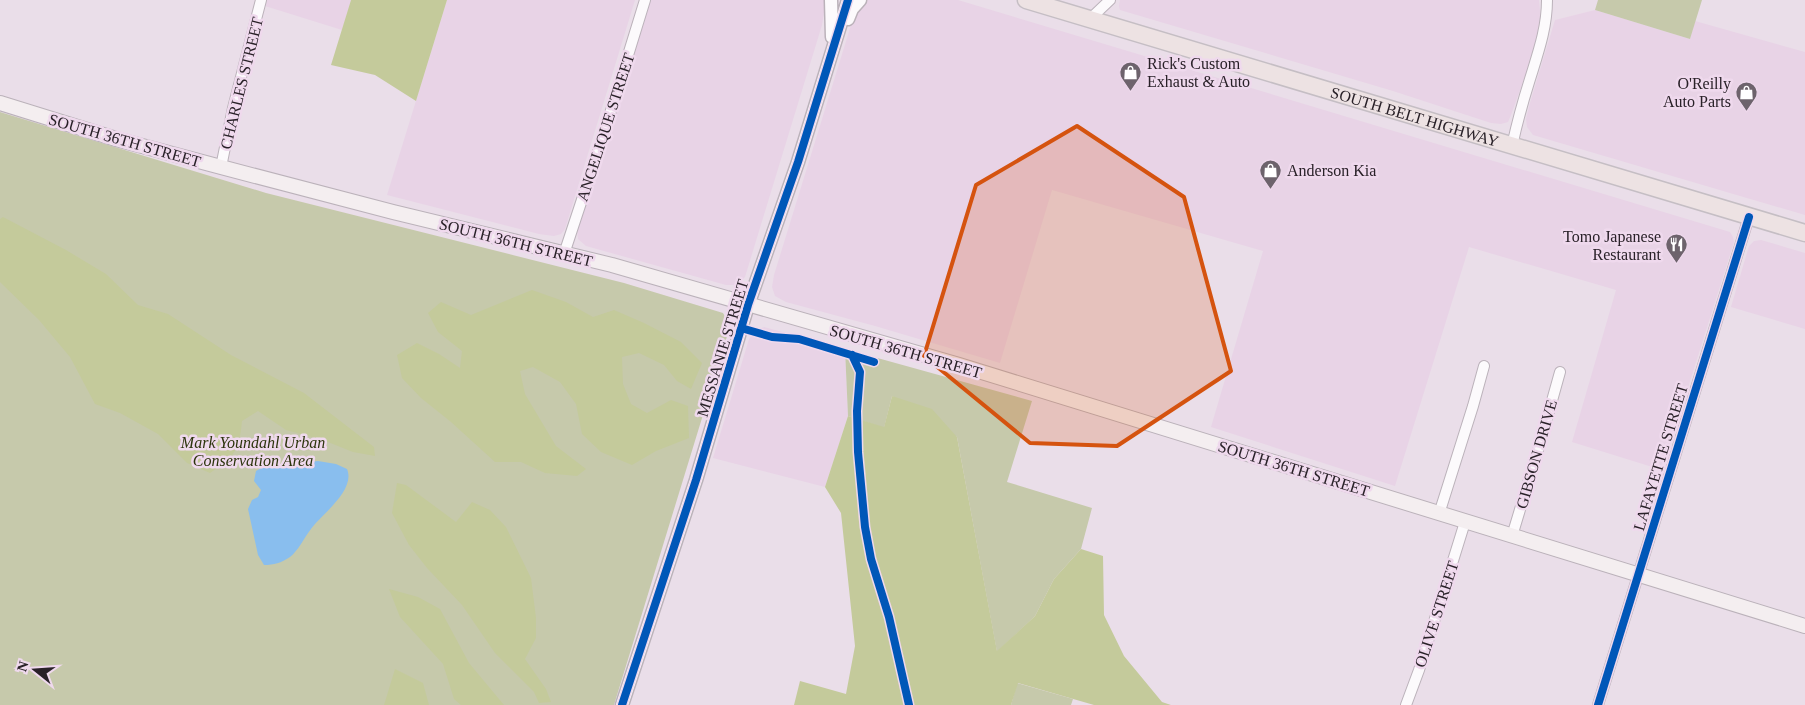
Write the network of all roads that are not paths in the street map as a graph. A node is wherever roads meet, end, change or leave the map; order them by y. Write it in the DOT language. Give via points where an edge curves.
graph roads {
  1 [pos="261,0"];
  2 [pos="645,0"];
  3 [pos="831,0"];
  4 [pos="848,0"];
  5 [pos="860,0"];
  6 [pos="1026,0"];
  7 [pos="1110,0"];
  8 [pos="1547,0"];
  9 [pos="1090,19"];
  10 [pos="832,50"];
  11 [pos="0,103"];
  12 [pos="1512,146"];
  13 [pos="221,167"];
  14 [pos="1749,216"];
  15 [pos="1805,233"];
  16 [pos="564,254"];
  17 [pos="748,305"];
  18 [pos="1484,366"];
  19 [pos="1560,372"];
  20 [pos="1439,514"];
  21 [pos="1465,522"];
  22 [pos="1512,536"];
  23 [pos="1638,575"];
  24 [pos="1805,626"];
  25 [pos="622,705"];
  26 [pos="1406,705"];
  27 [pos="1598,705"];
  1 -- 13 [label="street, CHARLES STREET"];
  2 -- 16 [label="street, ANGELIQUE STREET"];
  3 -- 10 [label="street"];
  4 -- 10 [label="street, MESSANIE STREET"];
  5 -- 10 [label="street" via="852,9"];
  6 -- 9 [label="main road, SOUTH BELT HIGHWAY"];
  7 -- 9 [label="street"];
  8 -- 12 [label="street" via="1543,36"];
  9 -- 12 [label="main road, SOUTH BELT HIGHWAY"];
  10 -- 17 [label="street, MESSANIE STREET" via="798,162"];
  11 -- 13 [label="main road, SOUTH 36TH STREET"];
  12 -- 14 [label="main road, SOUTH BELT HIGHWAY"];
  13 -- 16 [label="main road, SOUTH 36TH STREET"];
  14 -- 15 [label="main road, SOUTH BELT HIGHWAY"];
  14 -- 23 [label="street, LAFAYETTE STREET"];
  16 -- 17 [label="main road, SOUTH 36TH STREET"];
  17 -- 20 [label="main road, SOUTH 36TH STREET" via="986,374"];
  17 -- 25 [label="street, MESSANIE STREET" via="696,480"];
  18 -- 20 [label="street"];
  19 -- 22 [label="street, GIBSON DRIVE"];
  20 -- 21 [label="main road, SOUTH 36TH STREET"];
  21 -- 22 [label="main road, SOUTH 36TH STREET"];
  21 -- 26 [label="street, OLIVE STREET"];
  22 -- 23 [label="main road, SOUTH 36TH STREET"];
  23 -- 24 [label="main road, SOUTH 36TH STREET"];
  23 -- 27 [label="street, LAFAYETTE STREET"];
}
